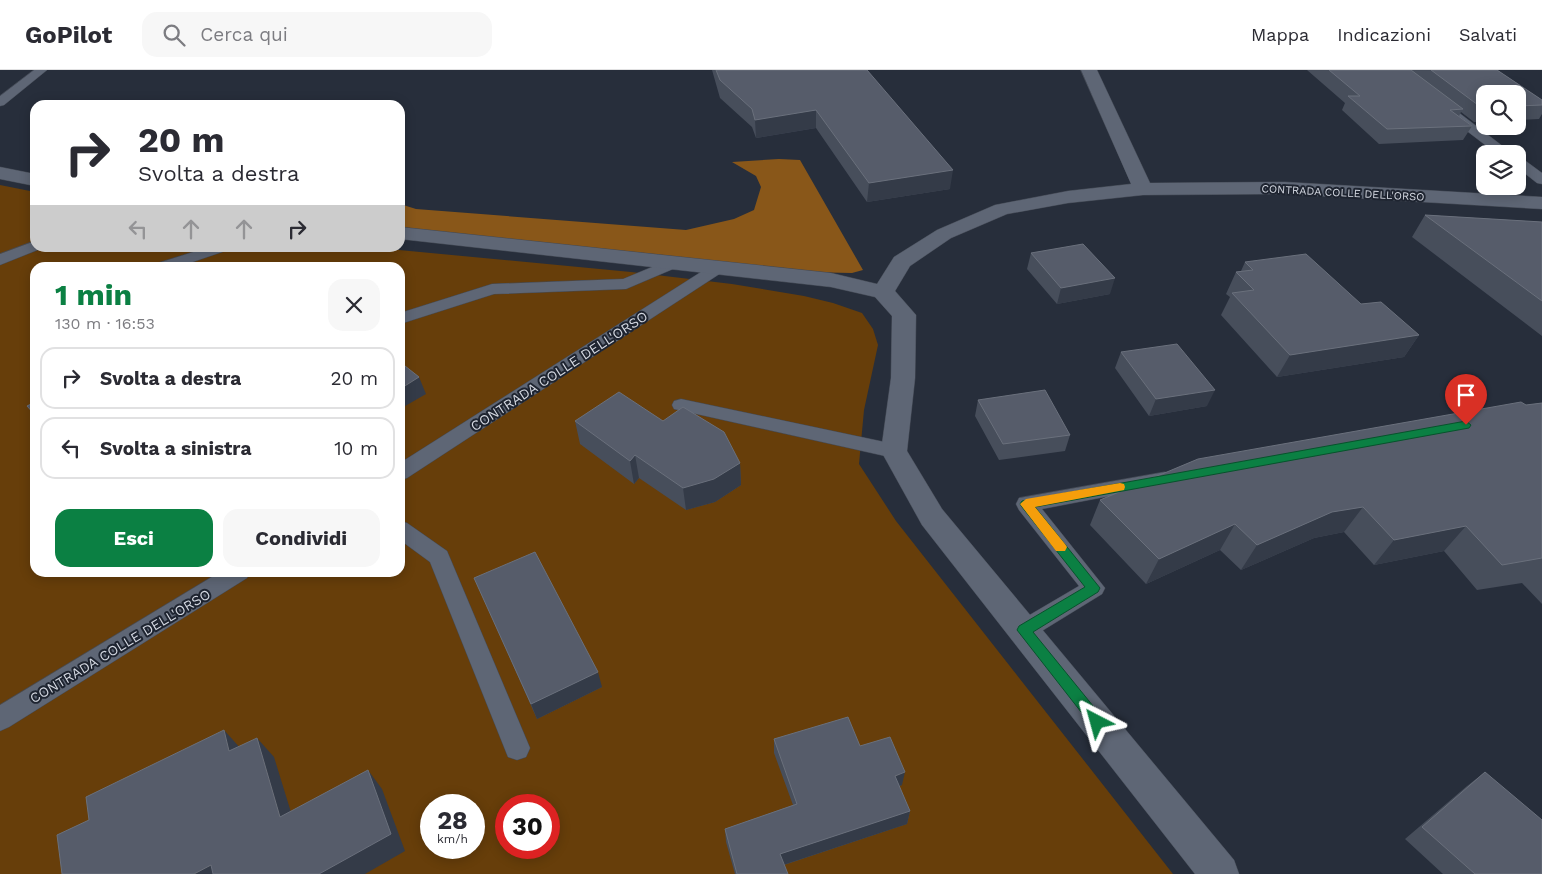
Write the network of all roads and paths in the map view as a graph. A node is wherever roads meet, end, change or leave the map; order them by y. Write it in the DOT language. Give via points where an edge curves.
graph roads {
  1 [pos="41,70"];
  2 [pos="1089,70"];
  3 [pos="0,102"];
  4 [pos="1442,106"];
  5 [pos="1494,145"];
  6 [pos="1526,168"];
  7 [pos="0,173"];
  8 [pos="30,179"];
  9 [pos="1542,180"];
  10 [pos="1143,189"];
  11 [pos="1542,203"];
  12 [pos="405,234"];
  13 [pos="30,248"];
  14 [pos="208,252"];
  15 [pos="0,260"];
  16 [pos="177,262"];
  17 [pos="674,263"];
  18 [pos="718,268"];
  19 [pos="883,292"];
  20 [pos="405,317"];
  21 [pos="680,405"];
  22 [pos="894,451"];
  23 [pos="405,470"];
  24 [pos="1182,476"];
  25 [pos="405,533"];
  26 [pos="231,577"];
  27 [pos="1024,630"];
  28 [pos="0,719"];
  29 [pos="517,748"];
  30 [pos="1220,874"];
  1 -- 3 [label="lane"];
  2 -- 10 [label="street"];
  4 -- 5 [label="lane"];
  6 -- 9 [label="lane"];
  7 -- 8 [label="street"];
  10 -- 11 [label="street, CONTRADA COLLE DELL'ORSO" via="1285,188"];
  10 -- 19 [label="street, CONTRADA COLLE DELL'ORSO" via="1068,196 1002,209 944,234 902,262"];
  12 -- 17 [label="street"];
  13 -- 15 [label="lane"];
  14 -- 16 [label="lane"];
  17 -- 18 [label="street"];
  17 -- 20 [label="lane" via="626,284 492,289"];
  18 -- 19 [label="street" via="831,280"];
  18 -- 23 [label="lane, CONTRADA COLLE DELL'ORSO"];
  19 -- 22 [label="street" via="904,315 903,378"];
  21 -- 22 [label="lane"];
  22 -- 27 [label="street" via="932,516"];
  24 -- 27 [label="lane" via="1026,504 1094,588"];
  25 -- 29 [label="lane" via="438,557"];
  26 -- 28 [label="lane, CONTRADA COLLE DELL'ORSO"];
  27 -- 30 [label="street"];
}
